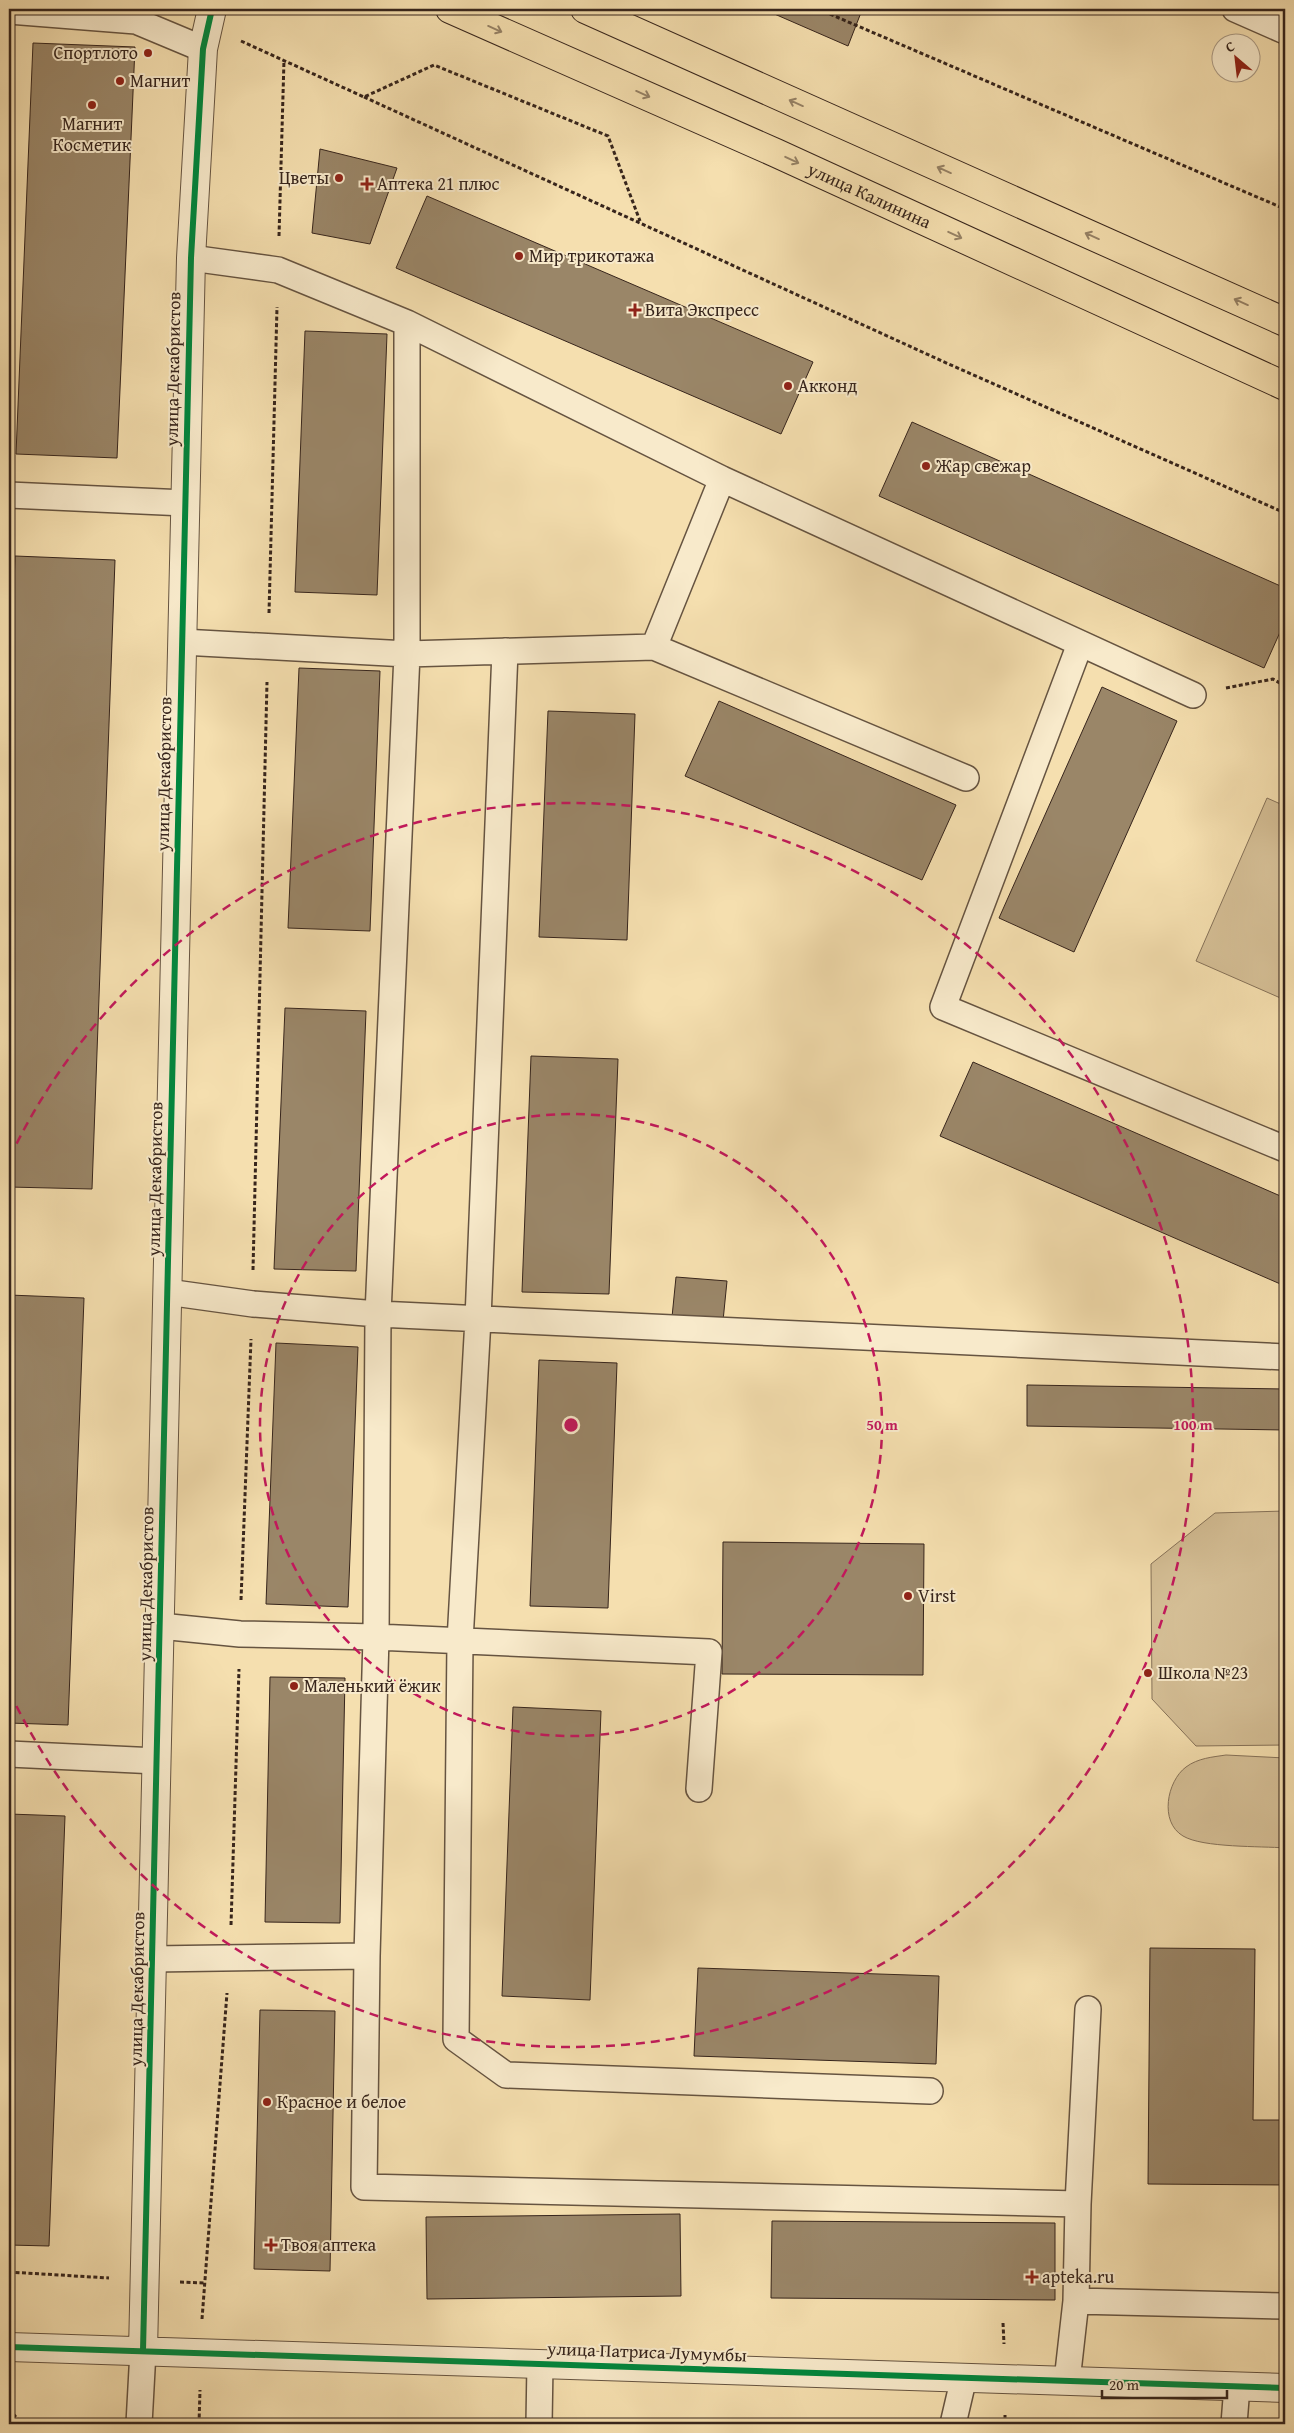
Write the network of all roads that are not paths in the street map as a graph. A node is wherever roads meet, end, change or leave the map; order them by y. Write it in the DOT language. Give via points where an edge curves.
graph roads {
  1 [pos="212,9"];
  2 [pos="450,9"];
  3 [pos="585,9"];
  4 [pos="1235,9"];
  5 [pos="9,11"];
  6 [pos="1285,31"];
  7 [pos="203,49"];
  8 [pos="191,258"];
  9 [pos="1285,322"];
  10 [pos="407,323"];
  11 [pos="1285,386"];
  12 [pos="722,480"];
  13 [pos="9,495"];
  14 [pos="185,503"];
  15 [pos="182,642"];
  16 [pos="1080,644"];
  17 [pos="654,647"];
  18 [pos="505,651"];
  19 [pos="407,654"];
  20 [pos="1192,695"];
  21 [pos="966,778"];
  22 [pos="1285,1149"];
  23 [pos="167,1292"];
  24 [pos="378,1314"];
  25 [pos="478,1319"];
  26 [pos="1285,1357"];
  27 [pos="160,1626"];
  28 [pos="376,1637"];
  29 [pos="460,1641"];
  30 [pos="9,1754"];
  31 [pos="157,1761"];
  32 [pos="699,1789"];
  33 [pos="366,1956"];
  34 [pos="152,1959"];
  35 [pos="1088,2009"];
  36 [pos="930,2091"];
  37 [pos="1078,2204"];
  38 [pos="1076,2302"];
  39 [pos="1285,2306"];
  40 [pos="9,2347"];
  41 [pos="143,2351"];
  42 [pos="540,2364"];
  43 [pos="964,2378"];
  44 [pos="1067,2381"];
  45 [pos="1237,2386"];
  46 [pos="1285,2388"];
  47 [pos="139,2424"];
  48 [pos="539,2424"];
  49 [pos="953,2424"];
  50 [pos="1234,2424"];
  1 -- 7 [label="street, улица Декабристов"];
  2 -- 11 [label="main road, улица Калинина, one-way"];
  9 -- 3 [label="main road, one-way"];
  4 -- 6 [label="lane"];
  5 -- 7 [label="lane" via="136,21"];
  7 -- 8 [label="street, улица Декабристов"];
  8 -- 10 [label="lane" via="278,270"];
  8 -- 14 [label="street, улица Декабристов"];
  10 -- 12 [label="lane"];
  10 -- 19 [label="lane"];
  12 -- 16 [label="lane"];
  12 -- 17 [label="lane"];
  13 -- 14 [label="lane"];
  14 -- 15 [label="street, улица Декабристов"];
  15 -- 19 [label="lane"];
  15 -- 23 [label="street, улица Декабристов"];
  16 -- 20 [label="lane"];
  16 -- 22 [label="lane" via="943,1007"];
  17 -- 18 [label="lane"];
  17 -- 21 [label="lane"];
  18 -- 19 [label="lane"];
  18 -- 25 [label="lane"];
  19 -- 24 [label="lane"];
  23 -- 24 [label="lane" via="253,1304"];
  23 -- 27 [label="street, улица Декабристов"];
  24 -- 25 [label="lane"];
  24 -- 28 [label="lane"];
  25 -- 26 [label="lane"];
  25 -- 29 [label="lane"];
  27 -- 28 [label="lane" via="240,1634"];
  27 -- 31 [label="street, улица Декабристов"];
  28 -- 29 [label="lane"];
  28 -- 33 [label="lane"];
  29 -- 32 [label="lane" via="710,1652"];
  29 -- 36 [label="lane" via="456,2039 506,2075"];
  30 -- 31 [label="lane"];
  31 -- 34 [label="street, улица Декабристов"];
  33 -- 34 [label="lane"];
  33 -- 37 [label="lane" via="364,2187"];
  34 -- 41 [label="street, улица Декабристов"];
  35 -- 37 [label="lane"];
  37 -- 38 [label="lane"];
  38 -- 39 [label="lane"];
  38 -- 44 [label="lane"];
  40 -- 41 [label="street, улица Патриса Лумумбы"];
  41 -- 42 [label="street, улица Патриса Лумумбы"];
  41 -- 47 [label="lane"];
  42 -- 43 [label="street, улица Патриса Лумумбы"];
  42 -- 48 [label="lane"];
  43 -- 44 [label="street, улица Патриса Лумумбы"];
  43 -- 49 [label="lane"];
  44 -- 45 [label="street, улица Патриса Лумумбы"];
  45 -- 46 [label="street, улица Патриса Лумумбы"];
  45 -- 50 [label="lane"];
}
